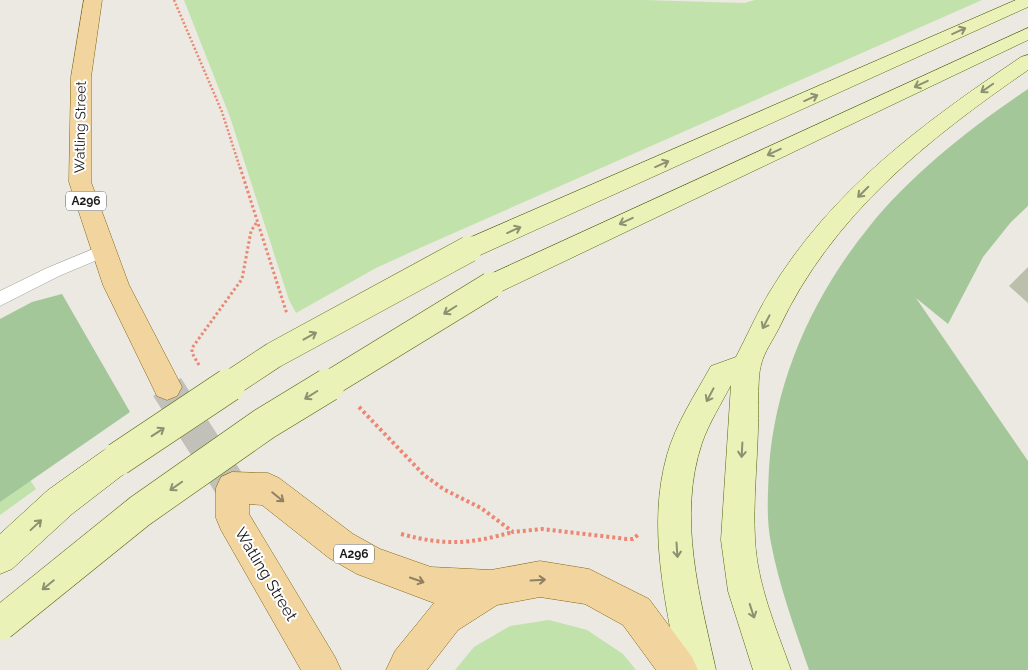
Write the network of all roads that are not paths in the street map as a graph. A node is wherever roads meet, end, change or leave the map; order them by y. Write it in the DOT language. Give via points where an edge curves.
graph roads {
  1 [pos="94,0"];
  2 [pos="1028,1"];
  3 [pos="1028,33"];
  4 [pos="1028,61"];
  5 [pos="103,251"];
  6 [pos="0,299"];
  7 [pos="746,366"];
  8 [pos="167,387"];
  9 [pos="0,558"];
  10 [pos="491,588"];
  11 [pos="0,624"];
  12 [pos="322,670"];
  13 [pos="405,670"];
  14 [pos="679,670"];
  15 [pos="697,670"];
  16 [pos="772,670"];
  1 -- 5 [label="main road, Watling Street / A296" via="80,77 80,182"];
  9 -- 2 [label="main road, one-way, bridge" via="60,502 118,459 266,361 469,249"];
  3 -- 11 [label="main road, one-way, bridge" via="491,284 264,424 140,511"];
  4 -- 7 [label="main road, one-way" via="913,144 845,210 809,254 778,301"];
  5 -- 6 [label="lane"];
  5 -- 8 [label="main road, Watling Street / A296" via="130,316"];
  7 -- 15 [label="main road, one-way" via="721,375 688,440 676,487 675,525 680,582"];
  7 -- 16 [label="main road, one-way" via="738,540 746,591"];
  12 -- 10 [label="main road, Watling Street / A296, one-way" via="233,518 232,488 268,489 341,546 391,571 431,585"];
  10 -- 13 [label="main road" via="445,618"];
  10 -- 14 [label="main road, one-way" via="540,579 589,587 636,612"];
}
